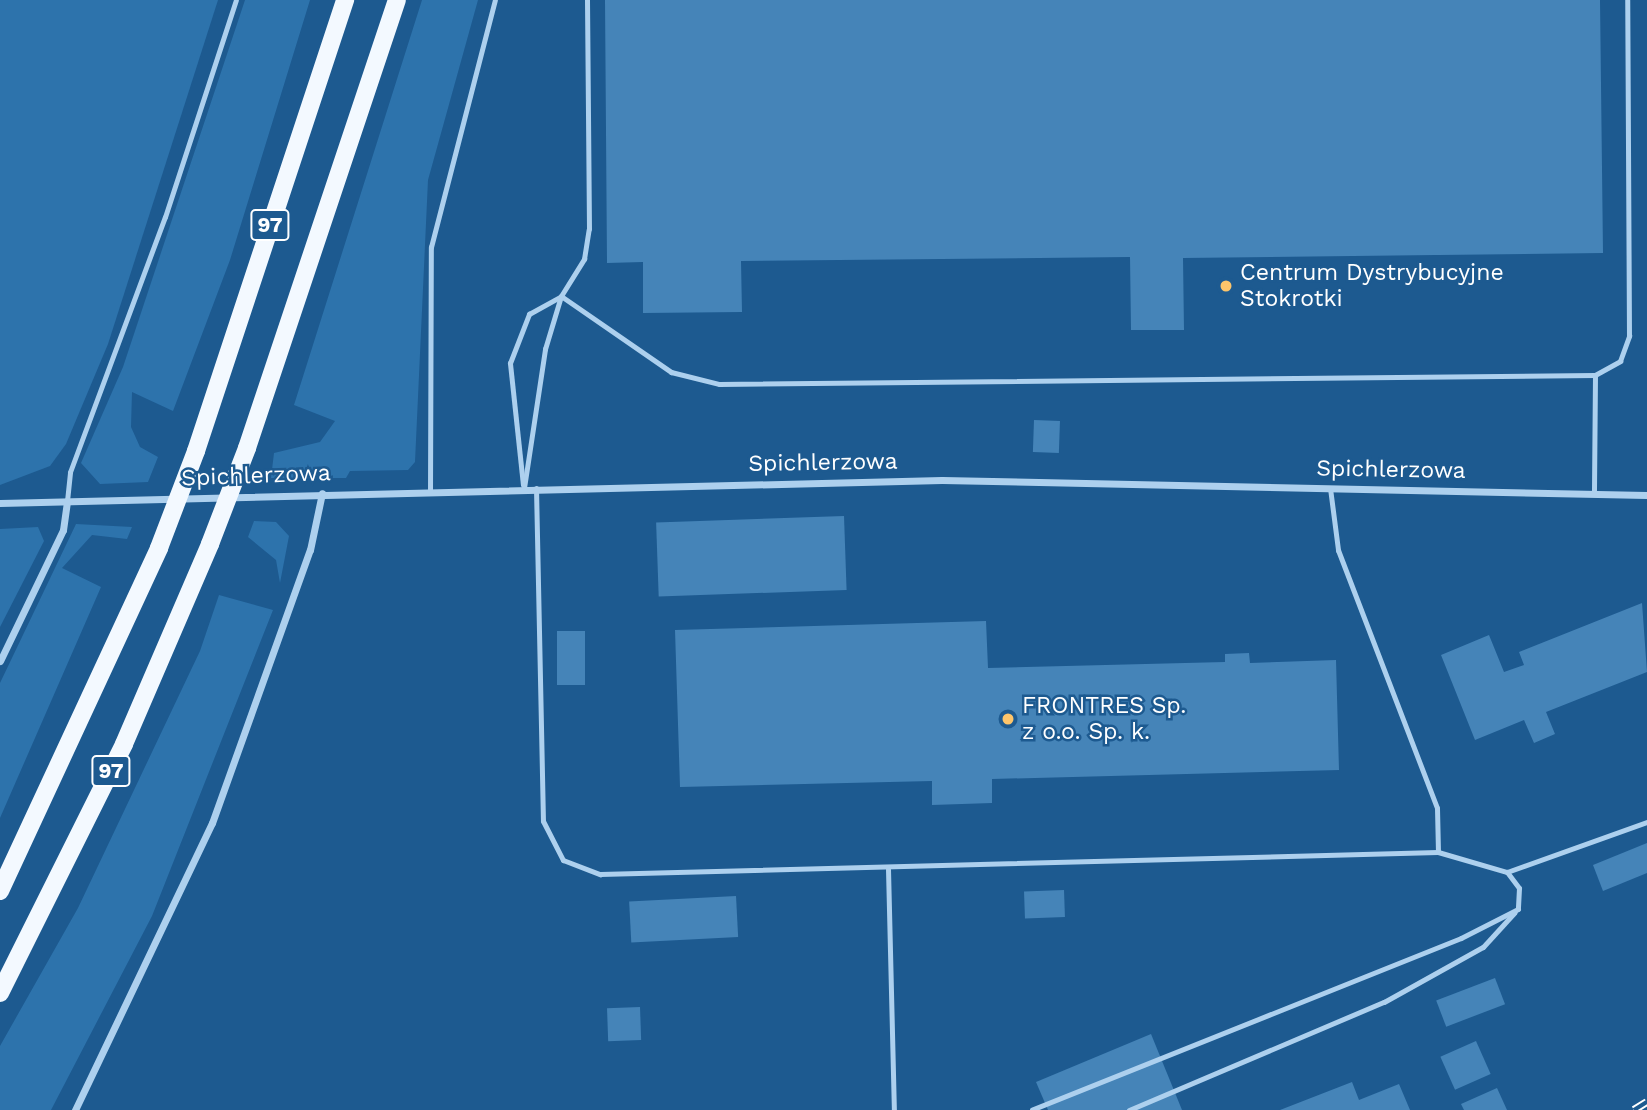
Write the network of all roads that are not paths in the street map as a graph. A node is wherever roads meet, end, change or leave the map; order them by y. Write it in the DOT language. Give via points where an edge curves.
graph roads {
  1 [pos="236,0"];
  2 [pos="345,0"];
  3 [pos="397,0"];
  4 [pos="495,0"];
  5 [pos="587,0"];
  6 [pos="1627,0"];
  7 [pos="561,296"];
  8 [pos="1595,374"];
  9 [pos="524,488"];
  10 [pos="537,488"];
  11 [pos="1330,488"];
  12 [pos="430,491"];
  13 [pos="322,494"];
  14 [pos="1594,494"];
  15 [pos="1647,495"];
  16 [pos="67,500"];
  17 [pos="0,503"];
  18 [pos="0,661"];
  19 [pos="1647,822"];
  20 [pos="1438,852"];
  21 [pos="888,869"];
  22 [pos="1507,872"];
  23 [pos="0,891"];
  24 [pos="1518,909"];
  25 [pos="0,993"];
  26 [pos="75,1110"];
  27 [pos="894,1110"];
  28 [pos="1032,1110"];
  29 [pos="1129,1110"];
  1 -- 16 [label="lane" via="165,217 69,472"];
  2 -- 23 [label="main road, 97, bridge" via="196,451 159,548"];
  3 -- 25 [label="main road, 97, bridge" via="247,448 210,544 124,744"];
  4 -- 12 [label="lane" via="431,247"];
  5 -- 7 [label="lane" via="589,229 584,259"];
  6 -- 8 [label="lane" via="1629,336 1620,361"];
  7 -- 8 [label="lane" via="671,372 719,384"];
  7 -- 9 [label="lane" via="545,349"];
  7 -- 9 [label="lane" via="528,314 510,363"];
  8 -- 14 [label="lane"];
  9 -- 10 [label="street, Spichlerzowa"];
  9 -- 12 [label="street, Spichlerzowa"];
  10 -- 11 [label="street, Spichlerzowa" via="942,480"];
  10 -- 21 [label="lane" via="543,821 564,860 600,874"];
  11 -- 14 [label="street, Spichlerzowa"];
  11 -- 20 [label="lane" via="1338,551 1437,808"];
  12 -- 13 [label="street, Spichlerzowa"];
  13 -- 16 [label="street, Spichlerzowa"];
  13 -- 26 [label="street" via="310,550 212,823"];
  14 -- 15 [label="street, Spichlerzowa"];
  16 -- 17 [label="street, Spichlerzowa"];
  16 -- 18 [label="street" via="63,530"];
  19 -- 22 [label="lane"];
  20 -- 21 [label="lane"];
  20 -- 22 [label="lane"];
  21 -- 27 [label="lane"];
  22 -- 24 [label="lane" via="1519,888"];
  24 -- 28 [label="lane" via="1461,938"];
  24 -- 29 [label="lane" via="1483,947 1384,1002"];
}
